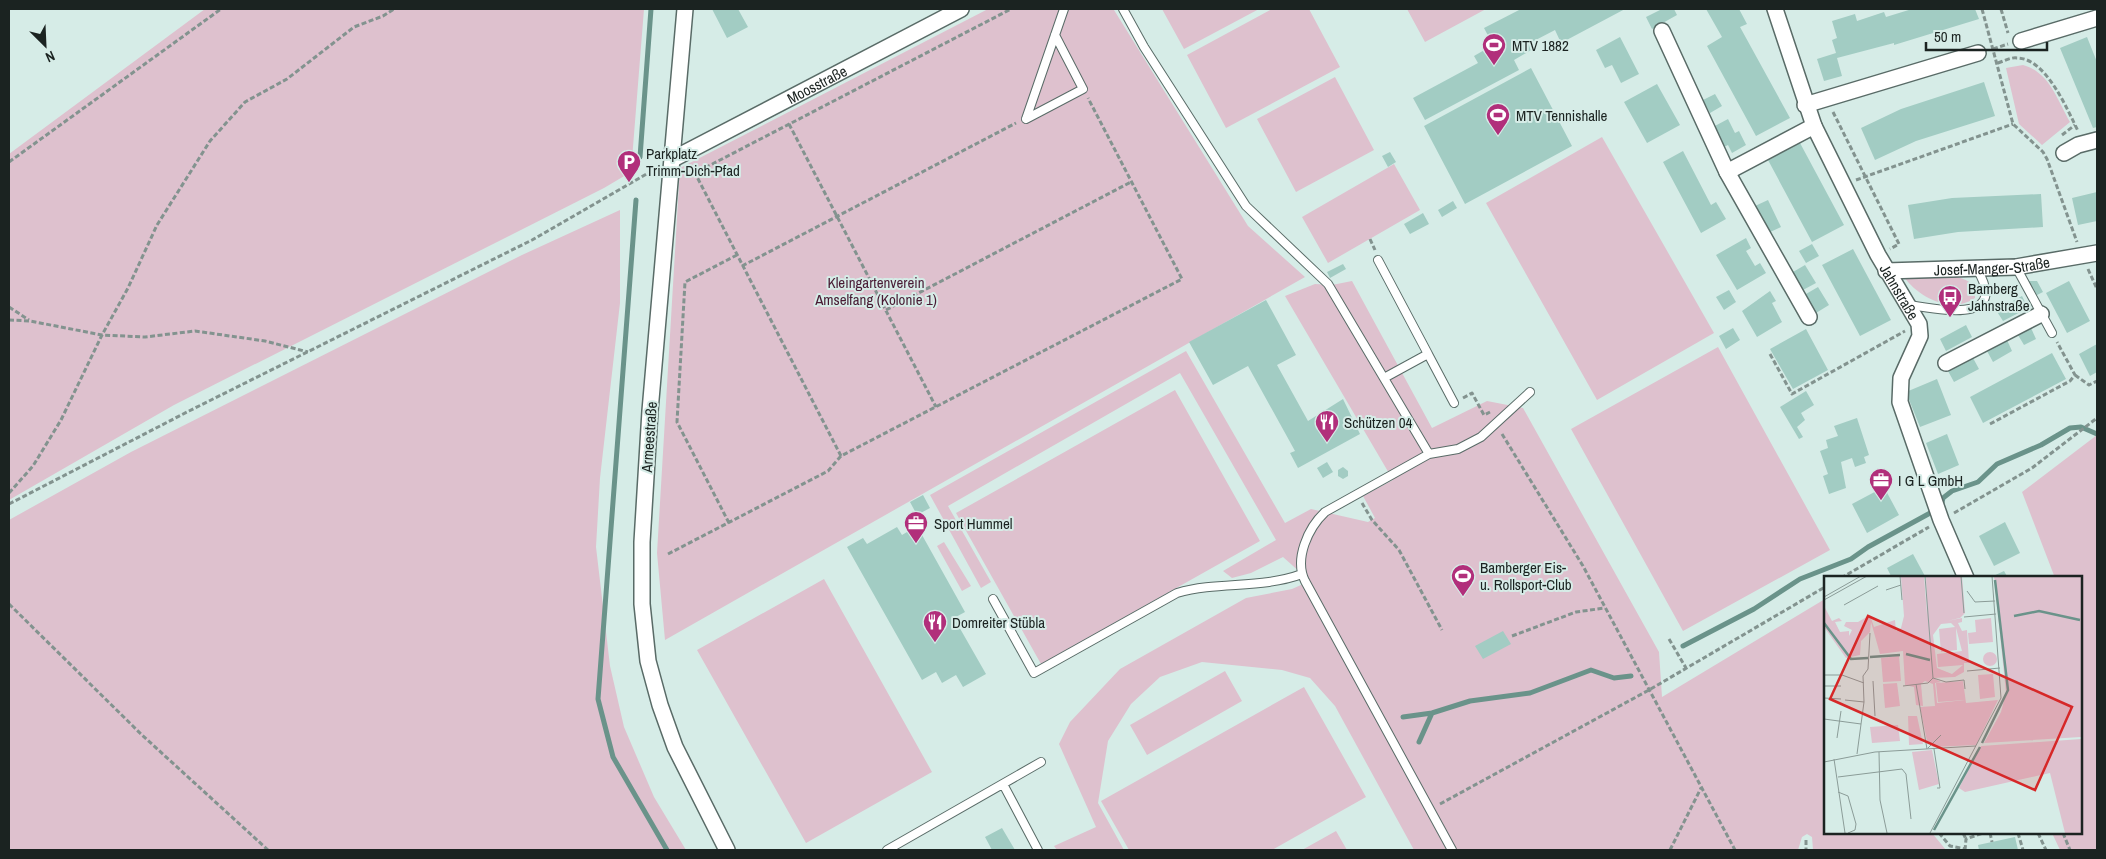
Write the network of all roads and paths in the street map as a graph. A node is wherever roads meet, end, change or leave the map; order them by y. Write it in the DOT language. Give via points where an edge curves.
graph roads {
  1 [pos="221,9"];
  2 [pos="394,9"];
  3 [pos="685,9"];
  4 [pos="961,9"];
  5 [pos="1011,9"];
  6 [pos="1064,9"];
  7 [pos="1123,9"];
  8 [pos="1775,9"];
  9 [pos="1982,9"];
  10 [pos="2097,18"];
  11 [pos="1662,31"];
  12 [pos="1055,35"];
  13 [pos="2021,41"];
  14 [pos="1994,49"];
  15 [pos="1978,53"];
  16 [pos="1998,63"];
  17 [pos="1083,89"];
  18 [pos="1825,97"];
  19 [pos="1805,105"];
  20 [pos="1026,119"];
  21 [pos="789,124"];
  22 [pos="2013,124"];
  23 [pos="1814,126"];
  24 [pos="2091,141"];
  25 [pos="2064,153"];
  26 [pos="673,159"];
  27 [pos="9,162"];
  28 [pos="1727,172"];
  29 [pos="1865,177"];
  30 [pos="1131,182"];
  31 [pos="837,216"];
  32 [pos="1370,239"];
  33 [pos="1374,244"];
  34 [pos="737,255"];
  35 [pos="1878,255"];
  36 [pos="2090,255"];
  37 [pos="1378,260"];
  38 [pos="742,266"];
  39 [pos="2016,267"];
  40 [pos="1977,269"];
  41 [pos="1886,271"];
  42 [pos="2097,288"];
  43 [pos="1909,305"];
  44 [pos="9,307"];
  45 [pos="885,310"];
  46 [pos="2041,314"];
  47 [pos="1809,317"];
  48 [pos="9,320"];
  49 [pos="30,321"];
  50 [pos="1919,324"];
  51 [pos="2052,333"];
  52 [pos="102,335"];
  53 [pos="308,352"];
  54 [pos="1428,354"];
  55 [pos="1770,354"];
  56 [pos="1946,363"];
  57 [pos="2075,375"];
  58 [pos="1384,378"];
  59 [pos="2097,380"];
  60 [pos="1530,392"];
  61 [pos="1454,403"];
  62 [pos="936,407"];
  63 [pos="1505,417"];
  64 [pos="2097,418"];
  65 [pos="1990,424"];
  66 [pos="1492,429"];
  67 [pos="1429,454"];
  68 [pos="841,456"];
  69 [pos="9,493"];
  70 [pos="1357,494"];
  71 [pos="9,504"];
  72 [pos="1941,520"];
  73 [pos="729,523"];
  74 [pos="668,554"];
  75 [pos="1302,574"];
  76 [pos="1844,576"];
  77 [pos="1965,576"];
  78 [pos="1824,588"];
  79 [pos="993,599"];
  80 [pos="9,604"];
  81 [pos="1605,608"];
  82 [pos="1442,630"];
  83 [pos="1512,636"];
  84 [pos="1669,638"];
  85 [pos="1686,669"];
  86 [pos="1648,690"];
  87 [pos="1040,762"];
  88 [pos="1003,784"];
  89 [pos="1701,788"];
  90 [pos="1429,809"];
  91 [pos="1940,834"];
  92 [pos="1964,834"];
  93 [pos="1979,834"];
  94 [pos="1990,834"];
  95 [pos="2018,834"];
  96 [pos="2038,834"];
  97 [pos="2063,834"];
  98 [pos="1966,839"];
  99 [pos="1806,840"];
  100 [pos="1992,842"];
  101 [pos="265,849"];
  102 [pos="727,850"];
  103 [pos="888,850"];
  104 [pos="1038,850"];
  105 [pos="1452,850"];
  106 [pos="1670,850"];
  107 [pos="1734,850"];
  108 [pos="1806,850"];
  109 [pos="1965,850"];
  110 [pos="2023,850"];
  111 [pos="2046,850"];
  112 [pos="2070,850"];
  1 -- 27 [label="path"];
  2 -- 52 [label="path" via="354,27 287,80 245,102 216,134 157,225"];
  3 -- 26 [label="street, Armeestraße"];
  4 -- 26 [label="street, Moosstraße"];
  5 -- 21 [label="path"];
  6 -- 12 [label="lane"];
  7 -- 58 [label="lane" via="1246,206 1328,284"];
  8 -- 19 [label="street, Jahnstraße"];
  9 -- 14 [label="path"];
  10 -- 13 [label="street"];
  11 -- 28 [label="street"];
  12 -- 17 [label="lane"];
  12 -- 20 [label="lane"];
  13 -- 14 [label="path"];
  14 -- 15 [label="path"];
  14 -- 16 [label="path"];
  15 -- 18 [label="street"];
  16 -- 22 [label="path"];
  16 -- 24 [label="path" via="2022,58 2050,78"];
  17 -- 20 [label="lane"];
  17 -- 30 [label="path"];
  18 -- 19 [label="street"];
  18 -- 29 [label="path"];
  19 -- 23 [label="street, Jahnstraße"];
  20 -- 31 [label="path"];
  21 -- 31 [label="path"];
  21 -- 34 [label="path" via="695,174"];
  22 -- 29 [label="path"];
  22 -- 36 [label="path" via="2043,152"];
  23 -- 28 [label="street"];
  23 -- 35 [label="street, Jahnstraße"];
  24 -- 25 [label="street"];
  26 -- 53 [label="path" via="532,240"];
  26 -- 102 [label="street, Armeestraße" via="650,412 642,542 642,604 648,661 660,705 679,755"];
  28 -- 47 [label="street"];
  29 -- 35 [label="path" via="1899,244"];
  30 -- 45 [label="path"];
  30 -- 62 [label="path" via="1182,279"];
  31 -- 38 [label="path"];
  31 -- 45 [label="path"];
  32 -- 33 [label="path"];
  34 -- 38 [label="path"];
  34 -- 73 [label="path" via="685,282 677,422"];
  35 -- 41 [label="street, Jahnstraße"];
  36 -- 39 [label="street, Josef-Manger-Straße"];
  36 -- 42 [label="path"];
  37 -- 54 [label="lane"];
  38 -- 68 [label="path"];
  39 -- 40 [label="street, Josef-Manger-Straße"];
  39 -- 46 [label="lane"];
  40 -- 41 [label="street, Josef-Manger-Straße"];
  40 -- 43 [label="lane" via="1985,282 1986,296 1973,309 1964,312"];
  41 -- 43 [label="street, Jahnstraße"];
  43 -- 50 [label="street, Jahnstraße"];
  44 -- 49 [label="path"];
  45 -- 62 [label="path"];
  46 -- 51 [label="lane"];
  46 -- 56 [label="street"];
  48 -- 49 [label="path"];
  49 -- 52 [label="path"];
  50 -- 55 [label="path" via="1792,394"];
  50 -- 72 [label="street, Jahnstraße" via="1920,336 1900,378 1900,402"];
  51 -- 57 [label="path"];
  52 -- 53 [label="path" via="145,338 195,331 265,341"];
  52 -- 69 [label="path" via="61,420 33,466"];
  53 -- 71 [label="path"];
  54 -- 58 [label="lane"];
  54 -- 61 [label="lane"];
  57 -- 59 [label="path" via="2089,385"];
  57 -- 65 [label="path" via="2070,381"];
  58 -- 67 [label="lane"];
  60 -- 63 [label="lane"];
  61 -- 63 [label="path" via="1472,393 1484,415 1496,409"];
  62 -- 68 [label="path"];
  63 -- 66 [label="lane"];
  64 -- 72 [label="path" via="2032,468"];
  66 -- 67 [label="lane" via="1458,449"];
  66 -- 81 [label="path" via="1503,434 1584,566"];
  67 -- 70 [label="lane"];
  68 -- 73 [label="path" via="828,471"];
  70 -- 75 [label="lane" via="1320,517 1301,555"];
  70 -- 82 [label="path" via="1372,520 1399,550"];
  72 -- 76 [label="path"];
  72 -- 77 [label="street, Jahnstraße"];
  73 -- 74 [label="path"];
  75 -- 79 [label="lane" via="1273,583 1200,587 1177,593 1034,673"];
  75 -- 90 [label="lane"];
  78 -- 85 [label="path"];
  80 -- 101 [label="path" via="142,735"];
  81 -- 83 [label="path" via="1576,612"];
  81 -- 86 [label="path"];
  84 -- 85 [label="path"];
  85 -- 86 [label="path"];
  86 -- 89 [label="path"];
  86 -- 90 [label="path"];
  87 -- 88 [label="lane"];
  88 -- 103 [label="lane"];
  88 -- 104 [label="lane"];
  89 -- 106 [label="path"];
  89 -- 107 [label="path"];
  90 -- 105 [label="lane"];
  91 -- 109 [label="path" via="1950,846"];
  92 -- 98 [label="path"];
  93 -- 98 [label="path"];
  94 -- 100 [label="path"];
  95 -- 110 [label="path"];
  96 -- 111 [label="path"];
  97 -- 112 [label="path"];
  98 -- 109 [label="path"];
  99 -- 108 [label="path"];
}
